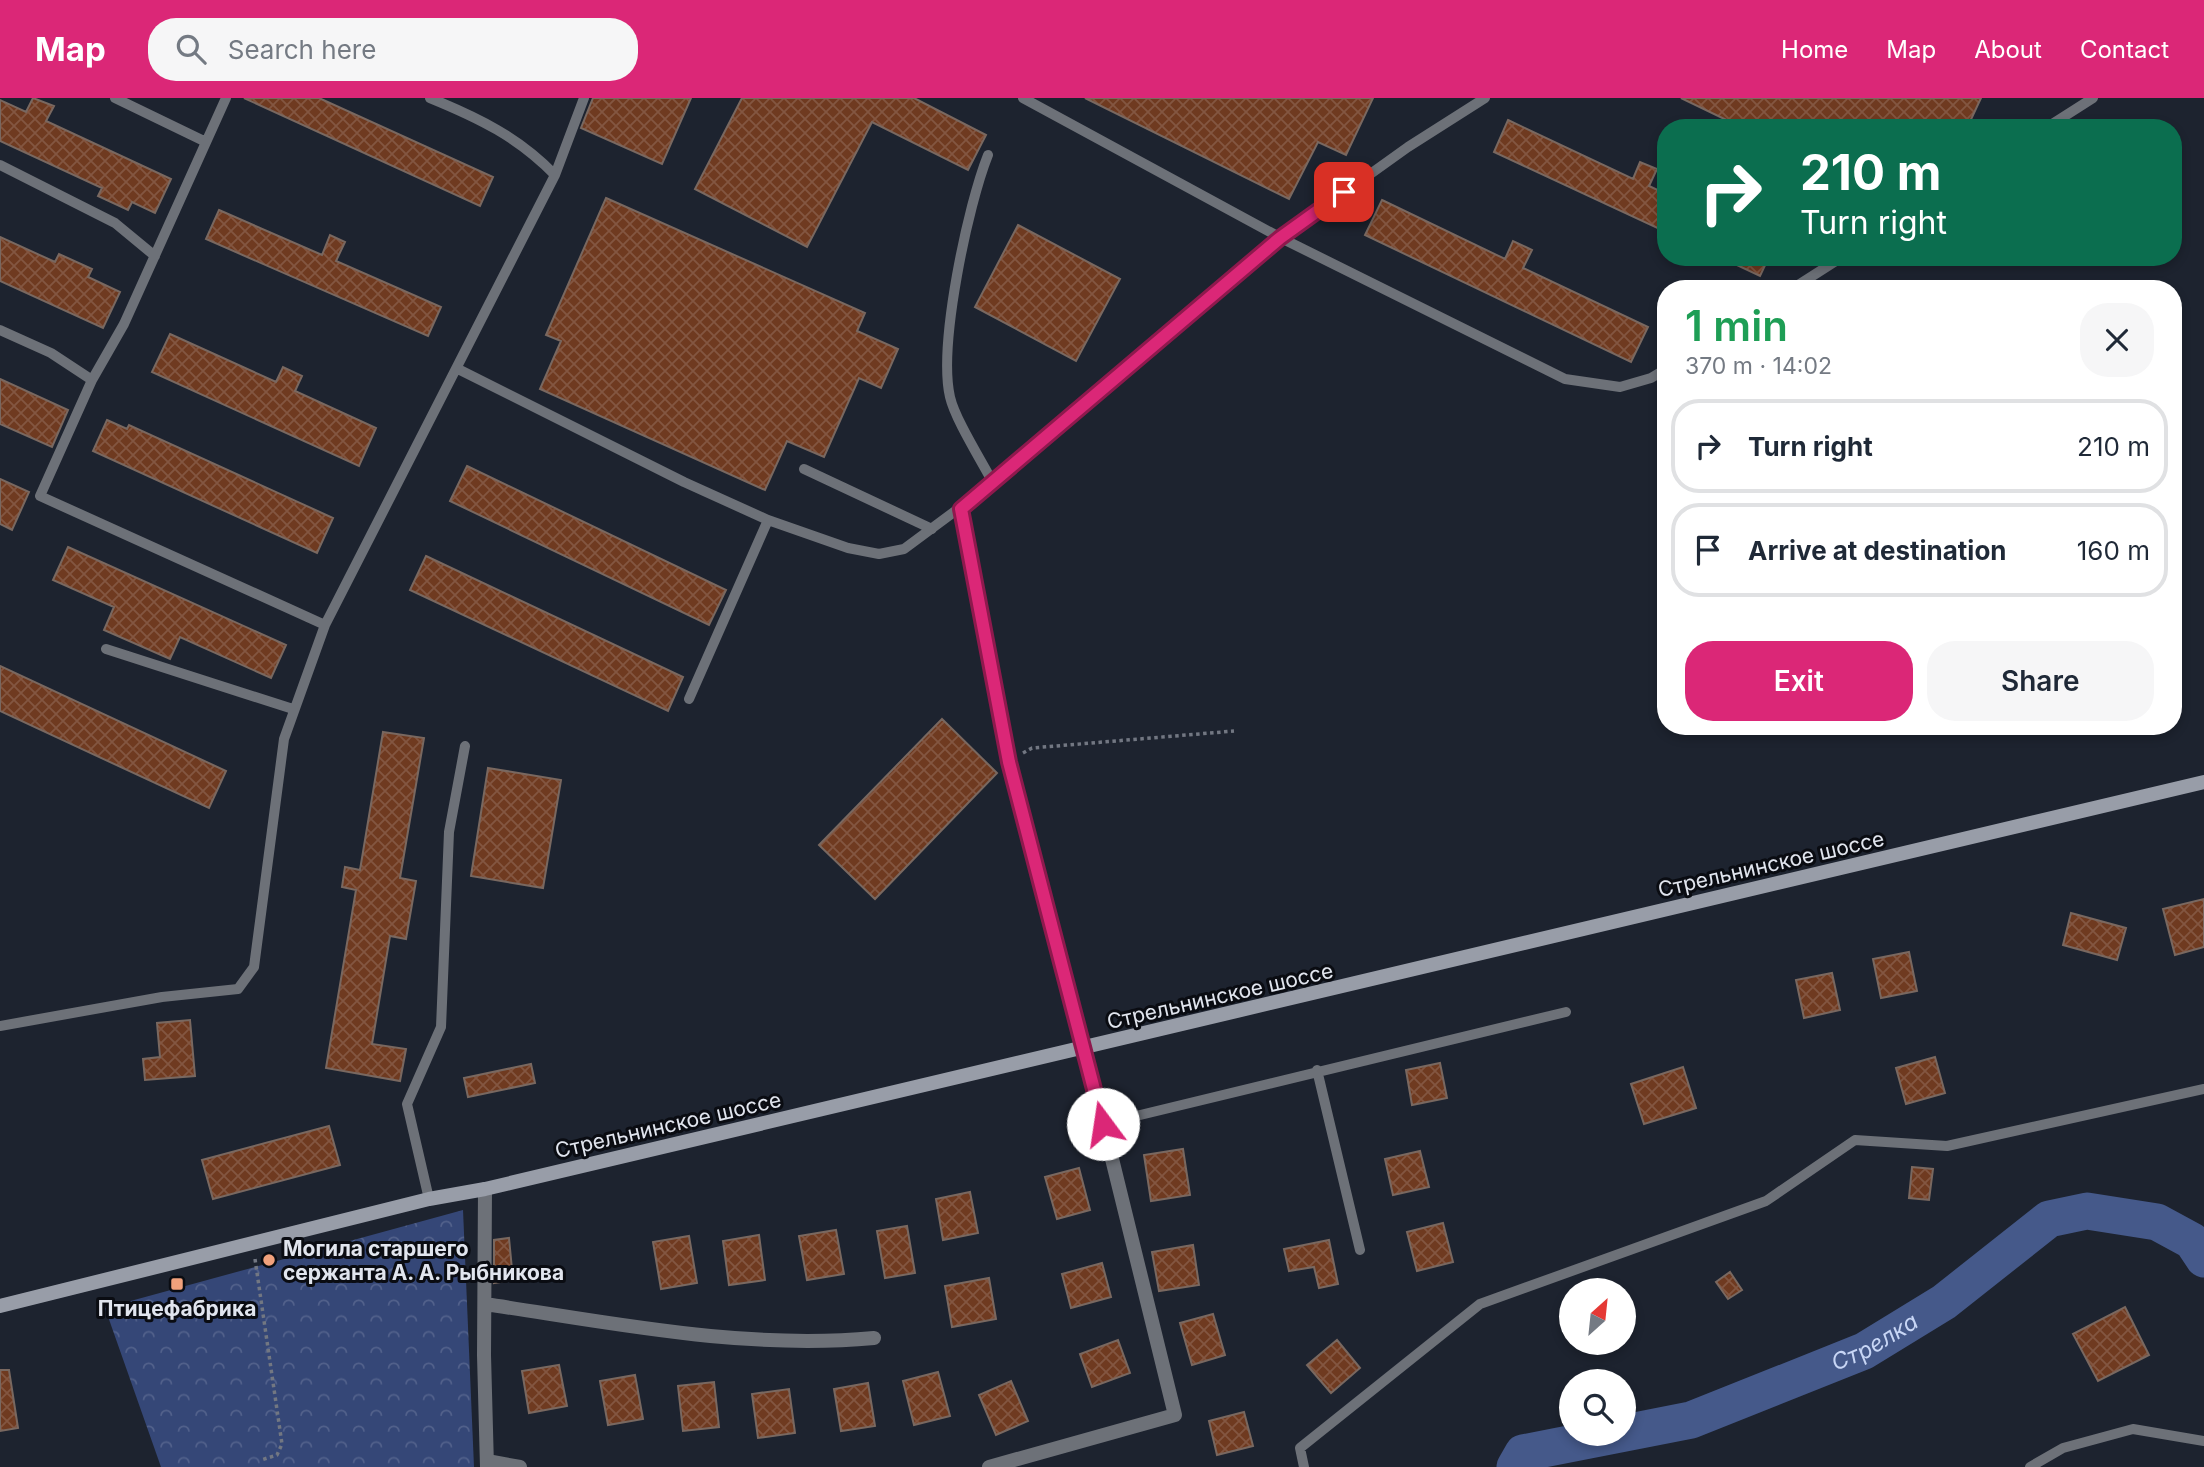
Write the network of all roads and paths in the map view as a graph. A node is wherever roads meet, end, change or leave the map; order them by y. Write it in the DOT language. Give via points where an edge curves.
graph roads {
  1 [pos="115,98"];
  2 [pos="226,98"];
  3 [pos="430,98"];
  4 [pos="584,98"];
  5 [pos="1023,98"];
  6 [pos="1485,98"];
  7 [pos="2093,98"];
  8 [pos="2060,119"];
  9 [pos="206,142"];
  10 [pos="988,155"];
  11 [pos="0,165"];
  12 [pos="555,175"];
  13 [pos="1280,238"];
  14 [pos="155,256"];
  15 [pos="1828,266"];
  16 [pos="1806,280"];
  17 [pos="0,330"];
  18 [pos="458,369"];
  19 [pos="1657,375"];
  20 [pos="92,380"];
  21 [pos="804,469"];
  22 [pos="993,483"];
  23 [pos="961,509"];
  24 [pos="768,520"];
  25 [pos="932,529"];
  26 [pos="325,625"];
  27 [pos="106,649"];
  28 [pos="689,699"];
  29 [pos="293,709"];
  30 [pos="1234,731"];
  31 [pos="465,746"];
  32 [pos="1009,762"];
  33 [pos="2204,782"];
  34 [pos="1566,1012"];
  35 [pos="0,1026"];
  36 [pos="1085,1049"];
  37 [pos="1317,1070"];
  38 [pos="2204,1089"];
  39 [pos="1103,1124"];
  40 [pos="485,1189"];
  41 [pos="429,1199"];
  42 [pos="1360,1250"];
  43 [pos="254,1256"];
  44 [pos="485,1304"];
  45 [pos="0,1306"];
  46 [pos="874,1338"];
  47 [pos="2204,1441"];
  48 [pos="261,1460"];
  49 [pos="487,1464"];
  50 [pos="520,1467"];
  51 [pos="989,1467"];
  52 [pos="1304,1467"];
  53 [pos="2030,1467"];
  1 -- 9 [label="lane"];
  2 -- 9 [label="lane"];
  3 -- 12 [label="lane" via="487,121 538,157"];
  4 -- 12 [label="lane"];
  5 -- 13 [label="lane"];
  6 -- 13 [label="lane" via="1408,146"];
  7 -- 8 [label="lane"];
  9 -- 14 [label="lane"];
  10 -- 22 [label="lane" via="976,185 946,346 950,398"];
  11 -- 14 [label="lane" via="115,223"];
  12 -- 18 [label="lane"];
  13 -- 19 [label="lane" via="1565,379 1620,387"];
  13 -- 22 [label="lane"];
  14 -- 20 [label="lane"];
  15 -- 16 [label="lane"];
  17 -- 20 [label="lane" via="51,353"];
  18 -- 24 [label="lane"];
  18 -- 26 [label="lane"];
  20 -- 26 [label="lane" via="40,496"];
  21 -- 25 [label="lane"];
  22 -- 23 [label="lane"];
  23 -- 25 [label="lane"];
  23 -- 32 [label="lane"];
  24 -- 25 [label="lane" via="879,554 904,549"];
  24 -- 28 [label="lane"];
  26 -- 29 [label="lane"];
  27 -- 29 [label="lane"];
  29 -- 35 [label="lane" via="254,967 238,989 162,997"];
  30 -- 32 [label="path" via="1032,748"];
  31 -- 41 [label="lane" via="449,832 441,1027 407,1104"];
  32 -- 36 [label="lane"];
  33 -- 36 [label="main road, Стрельнинское шоссе"];
  34 -- 37 [label="lane"];
  36 -- 39 [label="street"];
  36 -- 40 [label="main road, Стрельнинское шоссе"];
  37 -- 39 [label="lane"];
  37 -- 42 [label="lane"];
  38 -- 52 [label="lane" via="1947,1146 1855,1140 1766,1201 1480,1304 1300,1448"];
  39 -- 51 [label="street" via="1175,1415"];
  40 -- 41 [label="main road, Стрельнинское шоссе"];
  40 -- 44 [label="street"];
  41 -- 45 [label="main road, Стрельнинское шоссе"];
  43 -- 48 [label="path" via="282,1444 276,1455"];
  44 -- 46 [label="street" via="702,1337 833,1342"];
  44 -- 49 [label="street"];
  47 -- 53 [label="lane" via="2133,1429 2063,1448"];
  49 -- 50 [label="street"];
}
